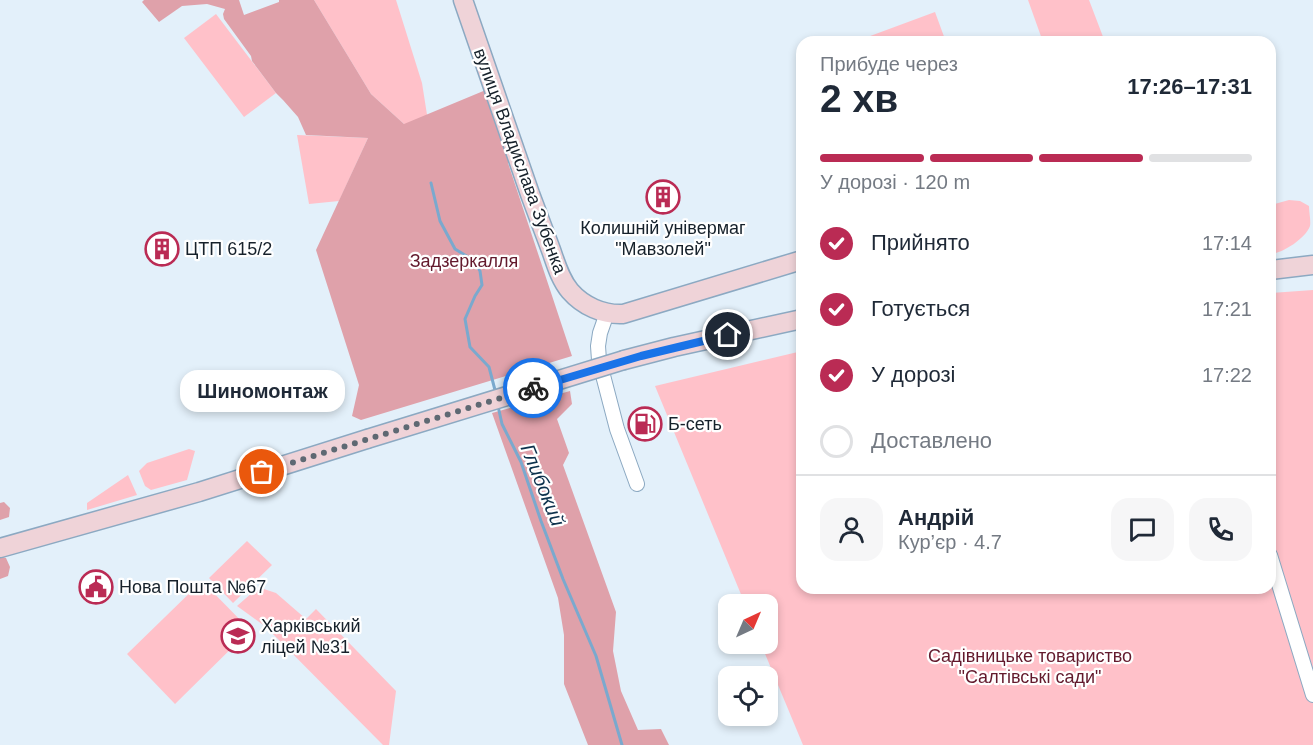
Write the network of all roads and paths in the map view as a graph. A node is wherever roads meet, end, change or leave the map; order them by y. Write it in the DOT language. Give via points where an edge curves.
graph roads {
  1 [pos="463,0"];
  2 [pos="796,262"];
  3 [pos="1313,265"];
  4 [pos="1276,269"];
  5 [pos="607,313"];
  6 [pos="796,320"];
  7 [pos="637,484"];
  8 [pos="0,548"];
  9 [pos="1276,575"];
  10 [pos="1313,695"];
  1 -- 5 [label="main road, вулиця Владислава Зубенка" via="562,279 580,300"];
  2 -- 5 [label="main road, вулиця Владислава Зубенка" via="633,312"];
  3 -- 4 [label="main road"];
  5 -- 7 [label="street" via="600,333 599,360 617,429"];
  6 -- 8 [label="main road, bridge" via="624,360 199,492"];
  9 -- 10 [label="street"];
}
